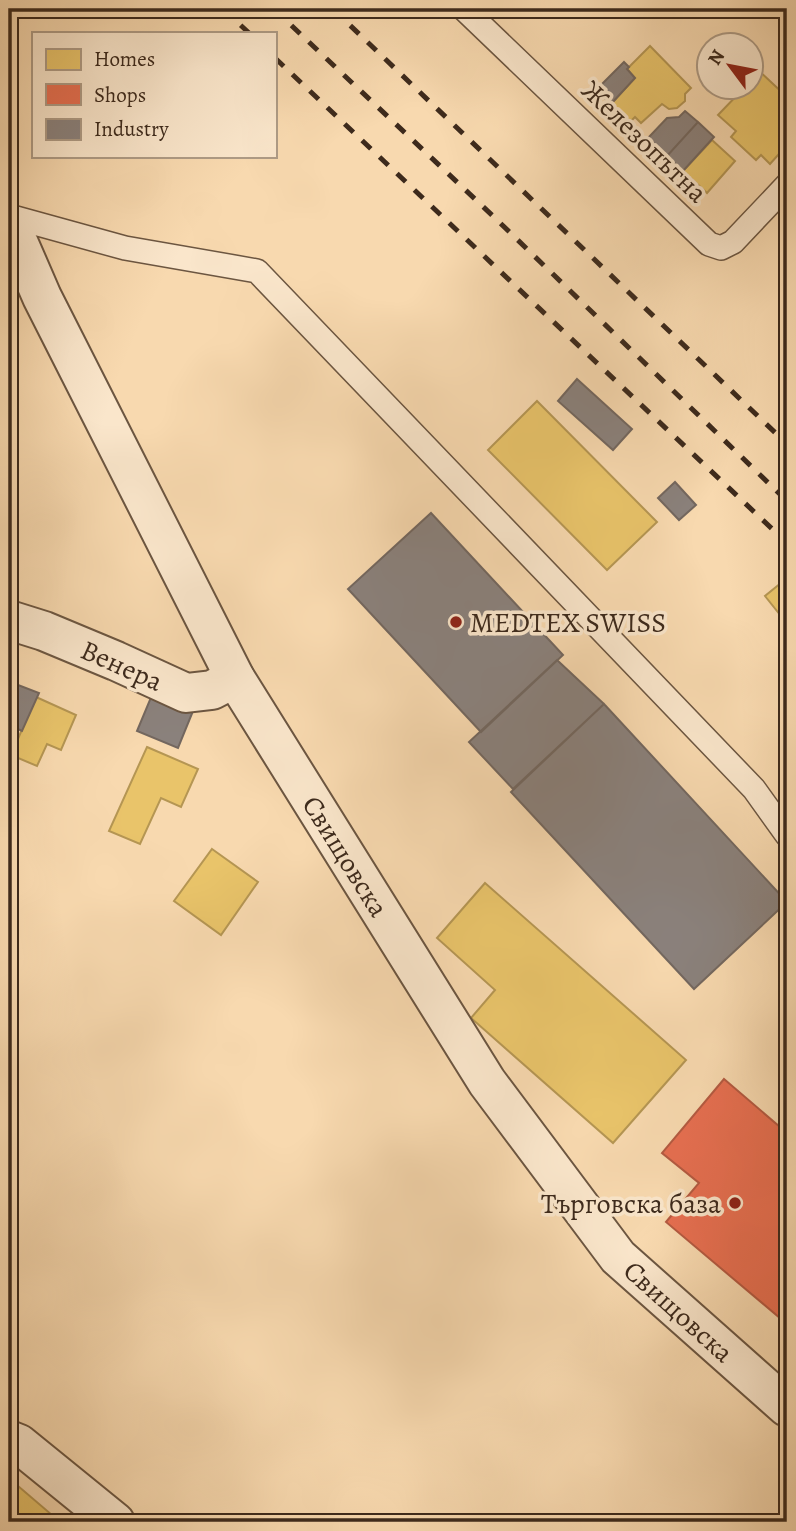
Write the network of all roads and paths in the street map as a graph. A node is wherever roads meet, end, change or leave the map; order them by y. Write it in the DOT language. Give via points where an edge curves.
graph roads {
  1 [pos="464,9"];
  2 [pos="787,185"];
  3 [pos="9,216"];
  4 [pos="9,230"];
  5 [pos="9,620"];
  6 [pos="235,678"];
  7 [pos="787,835"];
  8 [pos="787,1407"];
  9 [pos="9,1440"];
  10 [pos="116,1522"];
  1 -- 2 [label="lane, Железопътна" via="709,244 721,247 733,242"];
  3 -- 7 [label="lane" via="125,248 257,271 754,789"];
  4 -- 6 [label="street, Свищовска"];
  5 -- 6 [label="street, Венера" via="186,693 212,690"];
  6 -- 8 [label="street, Свищовска" via="487,1082 618,1257"];
  9 -- 10 [label="street"];
}
